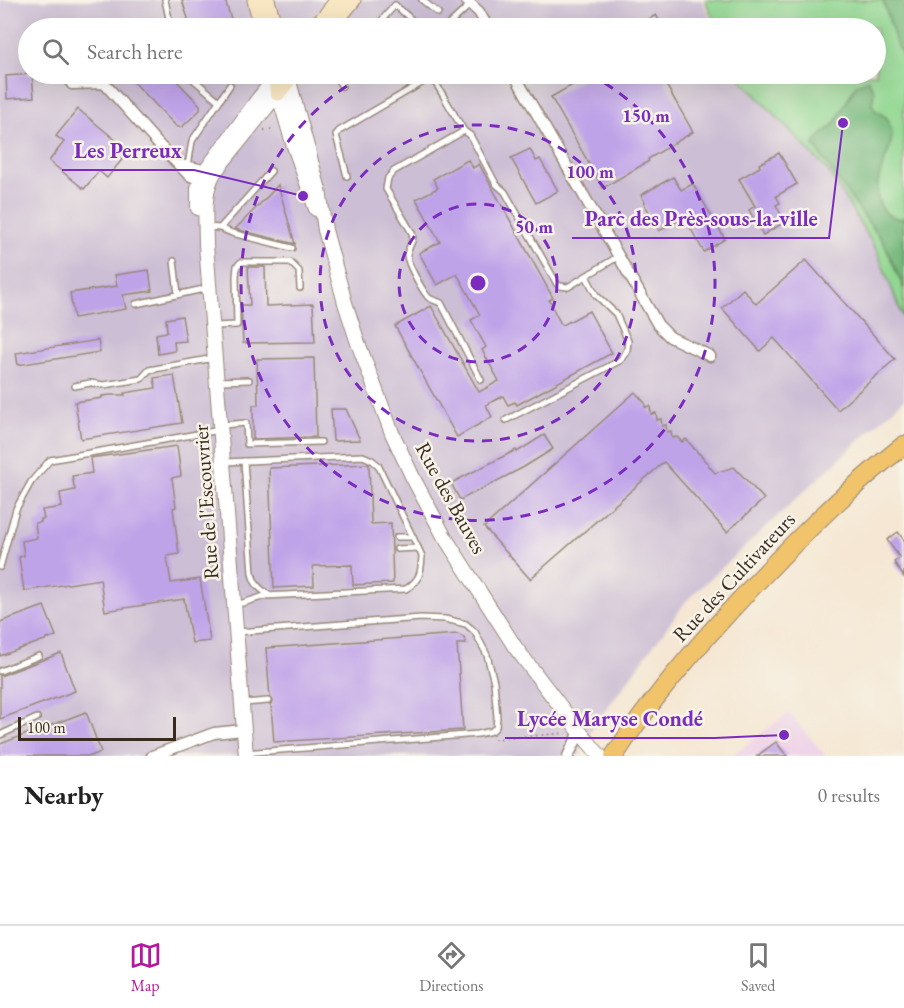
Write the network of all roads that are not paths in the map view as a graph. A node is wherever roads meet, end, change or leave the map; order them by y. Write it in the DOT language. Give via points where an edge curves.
graph roads {
  1 [pos="165,0"];
  2 [pos="255,0"];
  3 [pos="267,0"];
  4 [pos="338,0"];
  5 [pos="353,0"];
  6 [pos="422,0"];
  7 [pos="397,2"];
  8 [pos="468,2"];
  9 [pos="438,13"];
  10 [pos="169,18"];
  11 [pos="267,18"];
  12 [pos="271,18"];
  13 [pos="325,18"];
  14 [pos="329,18"];
  15 [pos="384,18"];
  16 [pos="412,18"];
  17 [pos="454,18"];
  18 [pos="482,18"];
  19 [pos="109,84"];
  20 [pos="199,84"];
  21 [pos="277,84"];
  22 [pos="277,84"];
  23 [pos="283,84"];
  24 [pos="284,84"];
  25 [pos="420,84"];
  26 [pos="436,84"];
  27 [pos="520,84"];
  28 [pos="230,85"];
  29 [pos="219,101"];
  30 [pos="253,124"];
  31 [pos="288,128"];
  32 [pos="464,131"];
  33 [pos="185,168"];
  34 [pos="271,171"];
  35 [pos="347,176"];
  36 [pos="206,178"];
  37 [pos="210,227"];
  38 [pos="325,230"];
  39 [pos="292,248"];
  40 [pos="619,256"];
  41 [pos="174,261"];
  42 [pos="586,276"];
  43 [pos="210,288"];
  44 [pos="300,288"];
  45 [pos="178,294"];
  46 [pos="136,304"];
  47 [pos="213,326"];
  48 [pos="710,356"];
  49 [pos="215,358"];
  50 [pos="249,380"];
  51 [pos="481,380"];
  52 [pos="217,381"];
  53 [pos="75,386"];
  54 [pos="506,420"];
  55 [pos="221,428"];
  56 [pos="321,442"];
  57 [pos="904,445"];
  58 [pos="904,457"];
  59 [pos="244,461"];
  60 [pos="224,462"];
  61 [pos="397,537"];
  62 [pos="413,537"];
  63 [pos="418,548"];
  64 [pos="397,549"];
  65 [pos="0,567"];
  66 [pos="269,595"];
  67 [pos="234,603"];
  68 [pos="236,632"];
  69 [pos="39,656"];
  70 [pos="0,670"];
  71 [pos="268,701"];
  72 [pos="242,704"];
  73 [pos="38,718"];
  74 [pos="243,730"];
  75 [pos="580,732"];
  76 [pos="0,735"];
  77 [pos="246,755"];
  78 [pos="152,756"];
  79 [pos="568,756"];
  80 [pos="600,756"];
  81 [pos="614,756"];
  82 [pos="625,756"];
  1 -- 10 [label="lane"];
  2 -- 11 [label="main road"];
  3 -- 12 [label="main road"];
  4 -- 13 [label="main road"];
  5 -- 14 [label="main road"];
  6 -- 9 [label="lane"];
  7 -- 15 [label="lane"];
  7 -- 16 [label="lane"];
  8 -- 17 [label="lane"];
  8 -- 18 [label="street"];
  19 -- 33 [label="street" via="160,146"];
  20 -- 29 [label="lane"];
  21 -- 30 [label="street" via="257,110"];
  22 -- 36 [label="street"];
  23 -- 31 [label="street, Rue des Bauves"];
  24 -- 38 [label="street, Rue des Bauves" via="319,190"];
  25 -- 35 [label="lane" via="339,131 336,135"];
  26 -- 32 [label="lane"];
  27 -- 40 [label="street"];
  28 -- 29 [label="lane"];
  29 -- 33 [label="lane" via="192,141"];
  30 -- 31 [label="street" via="272,120"];
  30 -- 36 [label="street"];
  31 -- 38 [label="street, Rue des Bauves"];
  32 -- 42 [label="lane" via="470,135 496,184 505,192 557,284 568,287"];
  32 -- 51 [label="lane" via="394,171 386,189 414,238 408,250 410,268 429,298 441,303"];
  33 -- 36 [label="street"];
  34 -- 37 [label="lane"];
  36 -- 37 [label="street, Rue de l'Escouvrier"];
  37 -- 39 [label="lane"];
  37 -- 43 [label="street, Rue de l'Escouvrier" via="206,245"];
  38 -- 75 [label="street, Rue des Bauves" via="358,343 413,478 444,536 515,647"];
  40 -- 42 [label="lane"];
  40 -- 48 [label="street" via="658,325 670,337"];
  41 -- 45 [label="lane"];
  42 -- 54 [label="lane" via="596,295 616,314 628,341 624,356"];
  43 -- 45 [label="lane"];
  43 -- 47 [label="street, Rue de l'Escouvrier"];
  44 -- 47 [label="lane" via="299,271 290,262 241,262 236,277 237,325"];
  45 -- 46 [label="lane"];
  47 -- 49 [label="street, Rue de l'Escouvrier"];
  49 -- 52 [label="street, Rue de l'Escouvrier"];
  49 -- 53 [label="lane" via="149,370 141,379"];
  50 -- 52 [label="lane"];
  52 -- 55 [label="street, Rue de l'Escouvrier"];
  55 -- 56 [label="lane" via="246,423 247,444"];
  55 -- 60 [label="street, Rue de l'Escouvrier"];
  55 -- 65 [label="lane" via="50,460 31,482 16,509"];
  57 -- 81 [label="main road, Rue des Cultivateurs" via="831,508 744,596 674,676"];
  58 -- 82 [label="main road, Rue des Cultivateurs" via="772,579 693,667"];
  59 -- 60 [label="lane"];
  59 -- 62 [label="lane" via="342,456 372,460"];
  59 -- 66 [label="lane" via="252,573 254,582"];
  60 -- 67 [label="street, Rue de l'Escouvrier"];
  61 -- 62 [label="lane"];
  62 -- 63 [label="lane"];
  63 -- 64 [label="lane"];
  63 -- 66 [label="lane" via="421,572 406,589"];
  66 -- 67 [label="lane"];
  67 -- 68 [label="street, Rue de l'Escouvrier"];
  68 -- 72 [label="street, Rue de l'Escouvrier"];
  68 -- 77 [label="lane" via="420,618 466,624 488,655 497,717 492,731 478,734"];
  69 -- 70 [label="lane"];
  71 -- 72 [label="lane"];
  72 -- 74 [label="street, Rue de l'Escouvrier"];
  73 -- 76 [label="lane"];
  74 -- 77 [label="street, Rue de l'Escouvrier"];
  74 -- 78 [label="street" via="214,733"];
  75 -- 79 [label="street"];
  75 -- 80 [label="street, Rue des Bauves"];
}
